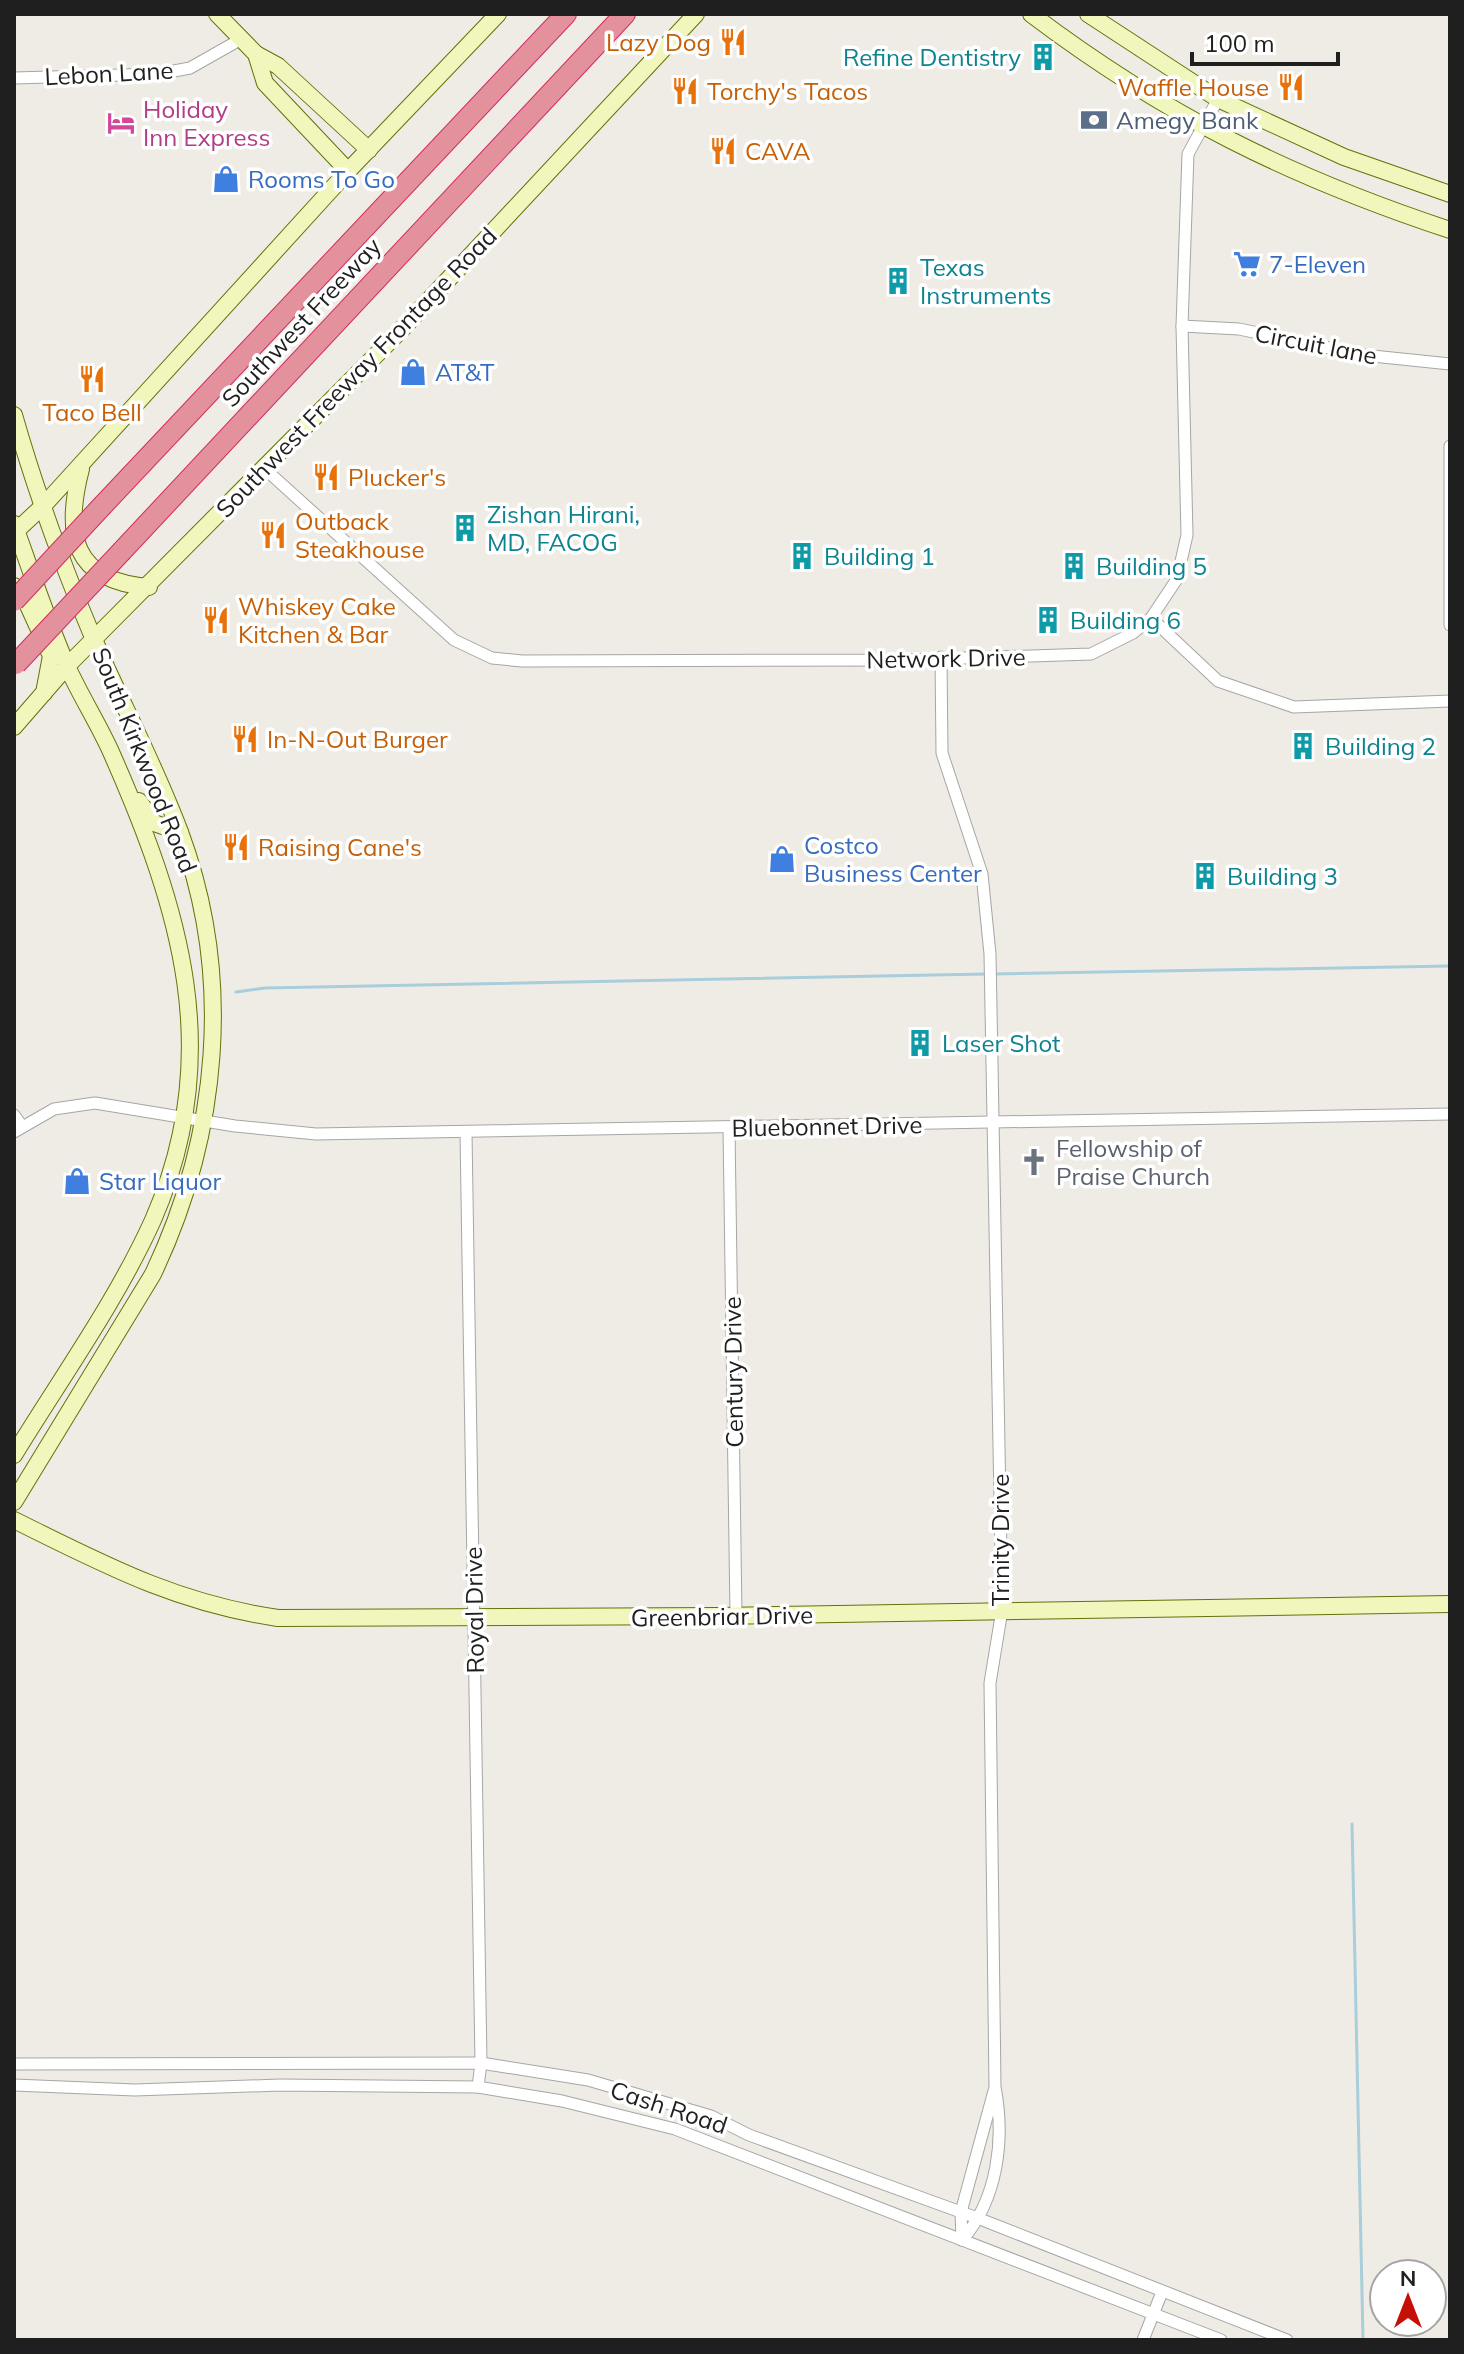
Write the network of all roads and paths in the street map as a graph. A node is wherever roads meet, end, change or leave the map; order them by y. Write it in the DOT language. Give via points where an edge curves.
graph roads {
  1 [pos="217,14"];
  2 [pos="498,14"];
  3 [pos="566,14"];
  4 [pos="625,14"];
  5 [pos="696,14"];
  6 [pos="1031,14"];
  7 [pos="1088,14"];
  8 [pos="243,38"];
  9 [pos="256,54"];
  10 [pos="14,78"];
  11 [pos="1218,99"];
  12 [pos="1203,128"];
  13 [pos="369,150"];
  14 [pos="348,171"];
  15 [pos="1450,194"];
  16 [pos="1450,230"];
  17 [pos="1182,326"];
  18 [pos="1450,364"];
  19 [pos="14,415"];
  20 [pos="1450,446"];
  21 [pos="19,455"];
  22 [pos="82,464"];
  23 [pos="265,469"];
  24 [pos="44,505"];
  25 [pos="15,529"];
  26 [pos="14,586"];
  27 [pos="149,587"];
  28 [pos="14,601"];
  29 [pos="1151,618"];
  30 [pos="1450,625"];
  31 [pos="95,640"];
  32 [pos="941,657"];
  33 [pos="15,665"];
  34 [pos="67,666"];
  35 [pos="44,695"];
  36 [pos="1450,701"];
  37 [pos="14,727"];
  38 [pos="124,782"];
  39 [pos="180,832"];
  40 [pos="145,835"];
  41 [pos="195,882"];
  42 [pos="1450,1114"];
  43 [pos="182,1117"];
  44 [pos="204,1121"];
  45 [pos="994,1123"];
  46 [pos="16,1124"];
  47 [pos="729,1128"];
  48 [pos="466,1133"];
  49 [pos="152,1220"];
  50 [pos="173,1229"];
  51 [pos="99,1317"];
  52 [pos="121,1328"];
  53 [pos="14,1455"];
  54 [pos="14,1502"];
  55 [pos="14,1520"];
  56 [pos="1450,1604"];
  57 [pos="1002,1610"];
  58 [pos="736,1616"];
  59 [pos="474,1619"];
  60 [pos="279,2063"];
  61 [pos="481,2063"];
  62 [pos="14,2064"];
  63 [pos="14,2085"];
  64 [pos="280,2085"];
  65 [pos="478,2087"];
  66 [pos="995,2087"];
  67 [pos="636,2094"];
  68 [pos="629,2116"];
  69 [pos="749,2135"];
  70 [pos="740,2156"];
  71 [pos="961,2212"];
  72 [pos="980,2219"];
  73 [pos="962,2240"];
  74 [pos="1162,2292"];
  75 [pos="1153,2314"];
  76 [pos="1143,2340"];
  77 [pos="1221,2340"];
  78 [pos="1287,2340"];
  1 -- 8 [label="main road"];
  2 -- 13 [label="main road"];
  3 -- 28 [label="highway, Southwest Freeway, bridge"];
  4 -- 33 [label="highway, Southwest Freeway, bridge"];
  5 -- 23 [label="main road, Southwest Freeway Frontage Road"];
  6 -- 12 [label="main road" via="1081,52"];
  7 -- 11 [label="main road"];
  8 -- 9 [label="main road"];
  8 -- 10 [label="street, Lebon Lane" via="190,68 158,74"];
  9 -- 13 [label="main road" via="278,66"];
  9 -- 14 [label="main road" via="265,83"];
  11 -- 12 [label="street, Network Drive"];
  11 -- 15 [label="main road" via="1344,157"];
  12 -- 16 [label="main road" via="1363,201"];
  12 -- 17 [label="street, Network Drive" via="1188,154"];
  13 -- 14 [label="main road"];
  14 -- 22 [label="main road"];
  17 -- 18 [label="street, Circuit lane" via="1239,329 1363,355"];
  17 -- 29 [label="street, Network Drive" via="1187,535 1177,579"];
  19 -- 21 [label="main road, South Kirkwood Road"];
  20 -- 30 [label="street"];
  21 -- 24 [label="main road, South Kirkwood Road"];
  22 -- 24 [label="main road"];
  22 -- 27 [label="main road" via="71,505 72,538 82,559 121,585"];
  23 -- 27 [label="main road, Southwest Freeway Frontage Road"];
  23 -- 32 [label="street, Network Drive" via="454,640 492,658"];
  24 -- 25 [label="main road"];
  24 -- 31 [label="main road, South Kirkwood Road"];
  25 -- 34 [label="main road, South Kirkwood Road"];
  26 -- 35 [label="main road" via="51,656"];
  27 -- 31 [label="main road, Southwest Freeway Frontage Road"];
  29 -- 32 [label="street, Network Drive" via="1091,654"];
  29 -- 36 [label="street" via="1218,681 1294,707"];
  31 -- 34 [label="main road, Southwest Freeway Frontage Road"];
  31 -- 39 [label="main road, South Kirkwood Road"];
  32 -- 45 [label="street, Trinity Drive" via="942,753 982,874 990,954"];
  34 -- 35 [label="main road, Southwest Freeway Frontage Road"];
  34 -- 38 [label="main road, South Kirkwood Road"];
  35 -- 37 [label="main road, Southwest Freeway Frontage Road"];
  38 -- 39 [label="main road" via="154,823"];
  38 -- 40 [label="main road, South Kirkwood Road"];
  39 -- 41 [label="main road, South Kirkwood Road"];
  40 -- 41 [label="main road" via="172,842 185,876"];
  40 -- 43 [label="main road, South Kirkwood Road" via="170,902 185,965 190,1031"];
  41 -- 44 [label="main road, South Kirkwood Road" via="214,995"];
  42 -- 45 [label="street, Bluebonnet Drive"];
  43 -- 44 [label="street, Bluebonnet Drive"];
  43 -- 46 [label="street, Bluebonnet Drive" via="78,1103"];
  43 -- 49 [label="main road, South Kirkwood Road"];
  44 -- 48 [label="street, Bluebonnet Drive" via="316,1134"];
  44 -- 50 [label="main road, South Kirkwood Road"];
  45 -- 47 [label="street, Bluebonnet Drive"];
  45 -- 57 [label="street, Trinity Drive"];
  47 -- 48 [label="street, Bluebonnet Drive"];
  47 -- 58 [label="street, Century Drive"];
  48 -- 59 [label="street, Royal Drive"];
  49 -- 50 [label="main road"];
  49 -- 51 [label="main road, South Kirkwood Road"];
  50 -- 52 [label="main road, South Kirkwood Road"];
  51 -- 52 [label="main road"];
  51 -- 53 [label="main road, South Kirkwood Road"];
  52 -- 54 [label="main road, South Kirkwood Road"];
  55 -- 59 [label="main road, Greenbriar Drive" via="153,1588 248,1614 305,1620"];
  56 -- 57 [label="main road, Greenbriar Drive"];
  57 -- 58 [label="main road, Greenbriar Drive"];
  57 -- 66 [label="street, Trinity Drive" via="990,1683"];
  58 -- 59 [label="main road, Greenbriar Drive"];
  59 -- 61 [label="street, Royal Drive"];
  60 -- 61 [label="street, Cash Road"];
  60 -- 62 [label="street, Cash Road"];
  60 -- 64 [label="street"];
  61 -- 65 [label="street, Royal Drive"];
  61 -- 67 [label="street, Cash Road" via="588,2080"];
  63 -- 64 [label="street, Cash Road" via="135,2090"];
  64 -- 65 [label="street, Cash Road"];
  65 -- 68 [label="street, Cash Road"];
  66 -- 71 [label="street, Trinity Drive"];
  66 -- 72 [label="street, Trinity Drive" via="1000,2139"];
  67 -- 68 [label="street"];
  67 -- 69 [label="street, Cash Road" via="711,2116"];
  68 -- 70 [label="street, Cash Road"];
  69 -- 70 [label="street"];
  69 -- 71 [label="street, Cash Road"];
  70 -- 73 [label="street, Cash Road"];
  71 -- 72 [label="street, Cash Road"];
  71 -- 73 [label="street, Trinity Drive"];
  72 -- 73 [label="street, Trinity Drive"];
  72 -- 74 [label="street, Cash Road"];
  73 -- 75 [label="street, Cash Road"];
  74 -- 75 [label="street"];
  74 -- 78 [label="street, Cash Road"];
  75 -- 76 [label="street"];
  75 -- 77 [label="street, Cash Road"];
}
